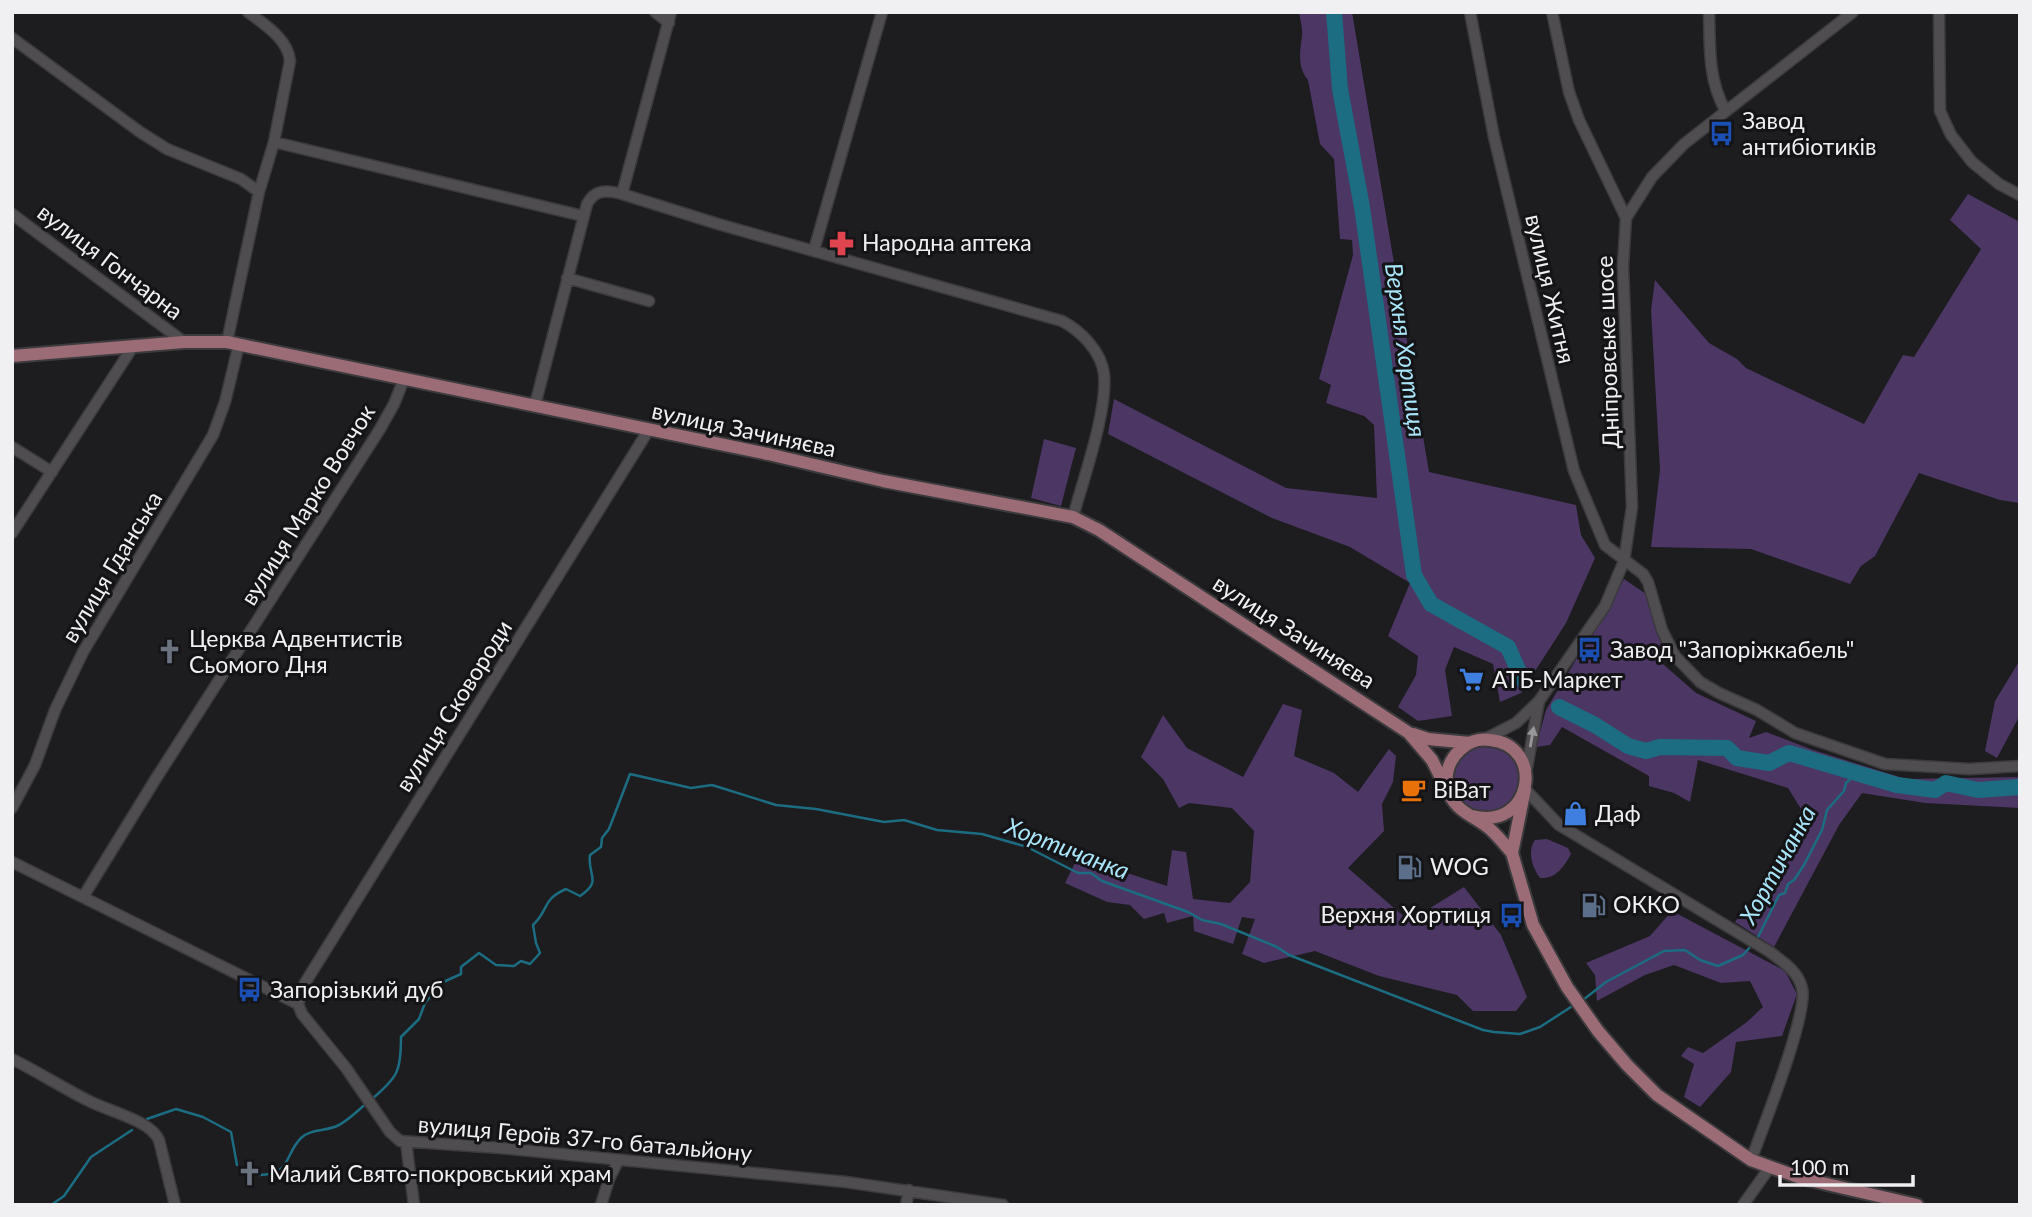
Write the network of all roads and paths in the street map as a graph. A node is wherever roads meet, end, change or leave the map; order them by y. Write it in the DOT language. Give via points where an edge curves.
graph roads {
  1 [pos="248,12"];
  2 [pos="655,12"];
  3 [pos="881,12"];
  4 [pos="1469,12"];
  5 [pos="1552,12"];
  6 [pos="1709,12"];
  7 [pos="1853,12"];
  8 [pos="1939,12"];
  9 [pos="670,17"];
  10 [pos="12,38"];
  11 [pos="1725,110"];
  12 [pos="274,142"];
  13 [pos="259,192"];
  14 [pos="622,194"];
  15 [pos="2020,195"];
  16 [pos="12,214"];
  17 [pos="583,216"];
  18 [pos="1626,218"];
  19 [pos="814,250"];
  20 [pos="568,278"];
  21 [pos="649,301"];
  22 [pos="184,342"];
  23 [pos="233,343"];
  24 [pos="132,348"];
  25 [pos="12,356"];
  26 [pos="404,379"];
  27 [pos="535,405"];
  28 [pos="648,431"];
  29 [pos="12,447"];
  30 [pos="52,472"];
  31 [pos="1073,517"];
  32 [pos="12,533"];
  33 [pos="1624,561"];
  34 [pos="1539,701"];
  35 [pos="1409,733"];
  36 [pos="1485,739"];
  37 [pos="1470,743"];
  38 [pos="2020,766"];
  39 [pos="1526,773"];
  40 [pos="1525,789"];
  41 [pos="1449,794"];
  42 [pos="12,808"];
  43 [pos="1472,817"];
  44 [pos="1512,853"];
  45 [pos="12,862"];
  46 [pos="83,897"];
  47 [pos="298,1004"];
  48 [pos="12,1059"];
  49 [pos="406,1142"];
  50 [pos="1751,1160"];
  51 [pos="618,1161"];
  52 [pos="1770,1167"];
  53 [pos="909,1191"];
  54 [pos="1890,1202"];
  55 [pos="174,1205"];
  56 [pos="414,1205"];
  57 [pos="600,1205"];
  58 [pos="906,1205"];
  59 [pos="1003,1205"];
  60 [pos="1743,1205"];
  61 [pos="1917,1205"];
  1 -- 12 [label="street, вулиця Гданська" via="289,50"];
  2 -- 9 [label="street"];
  3 -- 19 [label="street"];
  4 -- 33 [label="street, вулиця Житня" via="1494,137 1574,471 1601,539"];
  5 -- 18 [label="street" via="1573,101"];
  6 -- 11 [label="street" via="1713,79"];
  7 -- 11 [label="street, Дніпровське шосе"];
  8 -- 15 [label="street" via="1940,111 1972,162"];
  9 -- 14 [label="street"];
  10 -- 13 [label="street" via="167,149 242,180"];
  11 -- 18 [label="street, Дніпровське шосе" via="1669,158"];
  12 -- 13 [label="street, вулиця Гданська"];
  12 -- 17 [label="street"];
  13 -- 23 [label="street, вулиця Гданська"];
  14 -- 17 [label="street" via="606,190 593,195"];
  14 -- 19 [label="street"];
  16 -- 22 [label="street, вулиця Гончарна"];
  17 -- 20 [label="street"];
  18 -- 33 [label="street, Дніпровське шосе" via="1623,266 1632,507"];
  19 -- 31 [label="street" via="1062,321 1089,343 1104,374 1103,403"];
  20 -- 21 [label="street"];
  20 -- 27 [label="street"];
  22 -- 23 [label="main road, вулиця Зачиняєва"];
  22 -- 24 [label="main road, вулиця Зачиняєва"];
  23 -- 26 [label="main road, вулиця Зачиняєва"];
  23 -- 42 [label="street, вулиця Гданська" via="225,402 213,435 83,652"];
  24 -- 25 [label="main road, вулиця Зачиняєва"];
  24 -- 30 [label="street"];
  26 -- 27 [label="main road, вулиця Зачиняєва"];
  26 -- 46 [label="street, вулиця Марко Вовчок" via="367,450"];
  27 -- 28 [label="main road, вулиця Зачиняєва"];
  28 -- 31 [label="main road, вулиця Зачиняєва"];
  28 -- 47 [label="street, вулиця Сковороди" via="305,983"];
  29 -- 30 [label="street"];
  30 -- 32 [label="street"];
  31 -- 35 [label="main road, вулиця Зачиняєва"];
  33 -- 34 [label="street, Дніпровське шосе" via="1605,606"];
  33 -- 38 [label="street, вулиця Житня" via="1648,582 1662,630 1684,667 1719,693 1795,733 1885,764 1970,769"];
  34 -- 36 [label="street, Дніпровське шосе" via="1516,723"];
  39 -- 34 [label="street, one-way"];
  35 -- 37 [label="main road"];
  35 -- 41 [label="main road" via="1432,760"];
  36 -- 37 [label="main road"];
  36 -- 39 [label="main road" via="1508,746"];
  37 -- 41 [label="main road" via="1456,753 1448,768"];
  39 -- 40 [label="main road"];
  40 -- 43 [label="main road" via="1504,815"];
  40 -- 44 [label="main road"];
  40 -- 50 [label="street" via="1559,825 1792,969 1803,995 1779,1085"];
  41 -- 43 [label="main road" via="1458,808"];
  43 -- 44 [label="main road"];
  44 -- 50 [label="main road" via="1533,925 1584,1013 1657,1095"];
  45 -- 46 [label="street, вулиця Героїв 37-го батальйону"];
  46 -- 47 [label="street, вулиця Героїв 37-го батальйону"];
  47 -- 49 [label="street, вулиця Героїв 37-го батальйону" via="395,1138"];
  48 -- 55 [label="street" via="155,1132"];
  49 -- 51 [label="street, вулиця Героїв 37-го батальйону"];
  49 -- 56 [label="street"];
  50 -- 52 [label="main road"];
  51 -- 53 [label="street, вулиця Героїв 37-го батальйону"];
  51 -- 57 [label="street"];
  52 -- 54 [label="main road"];
  52 -- 60 [label="street"];
  53 -- 58 [label="street"];
  53 -- 59 [label="street, вулиця Героїв 37-го батальйону"];
  54 -- 61 [label="main road"];
}
